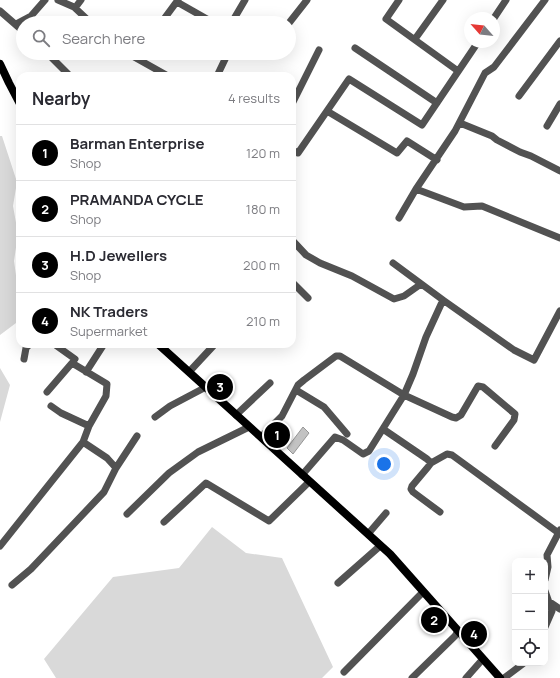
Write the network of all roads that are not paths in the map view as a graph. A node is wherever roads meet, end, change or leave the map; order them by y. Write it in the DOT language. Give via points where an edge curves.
graph roads {
  1 [pos="45,0"];
  2 [pos="58,0"];
  3 [pos="81,0"];
  4 [pos="245,0"];
  5 [pos="307,0"];
  6 [pos="398,0"];
  7 [pos="442,0"];
  8 [pos="506,0"];
  9 [pos="545,0"];
  10 [pos="178,1"];
  11 [pos="75,8"];
  12 [pos="0,11"];
  13 [pos="498,12"];
  14 [pos="31,16"];
  15 [pos="84,16"];
  16 [pos="166,16"];
  17 [pos="203,16"];
  18 [pos="236,16"];
  19 [pos="294,16"];
  20 [pos="16,24"];
  21 [pos="415,39"];
  22 [pos="560,41"];
  23 [pos="355,48"];
  24 [pos="474,48"];
  25 [pos="320,50"];
  26 [pos="53,60"];
  27 [pos="144,60"];
  28 [pos="225,60"];
  29 [pos="0,64"];
  30 [pos="458,71"];
  31 [pos="66,72"];
  32 [pos="162,72"];
  33 [pos="219,72"];
  34 [pos="16,96"];
  35 [pos="296,96"];
  36 [pos="519,96"];
  37 [pos="437,103"];
  38 [pos="560,104"];
  39 [pos="327,111"];
  40 [pos="460,123"];
  41 [pos="547,126"];
  42 [pos="296,152"];
  43 [pos="437,160"];
  44 [pos="560,171"];
  45 [pos="416,189"];
  46 [pos="399,218"];
  47 [pos="560,238"];
  48 [pos="296,244"];
  49 [pos="394,263"];
  50 [pos="421,284"];
  51 [pos="296,286"];
  52 [pos="308,298"];
  53 [pos="443,300"];
  54 [pos="560,311"];
  55 [pos="26,348"];
  56 [pos="60,348"];
  57 [pos="101,348"];
  58 [pos="162,348"];
  59 [pos="211,348"];
  60 [pos="24,359"];
  61 [pos="75,359"];
  62 [pos="86,372"];
  63 [pos="189,372"];
  64 [pos="270,383"];
  65 [pos="206,387"];
  66 [pos="296,390"];
  67 [pos="47,392"];
  68 [pos="404,395"];
  69 [pos="51,406"];
  70 [pos="236,415"];
  71 [pos="155,417"];
  72 [pos="90,426"];
  73 [pos="250,427"];
  74 [pos="384,429"];
  75 [pos="347,434"];
  76 [pos="137,436"];
  77 [pos="261,438"];
  78 [pos="83,442"];
  79 [pos="495,446"];
  80 [pos="430,463"];
  81 [pos="116,468"];
  82 [pos="302,475"];
  83 [pos="310,482"];
  84 [pos="440,512"];
  85 [pos="386,513"];
  86 [pos="127,514"];
  87 [pos="164,522"];
  88 [pos="559,533"];
  89 [pos="368,534"];
  90 [pos="0,546"];
  91 [pos="380,546"];
  92 [pos="547,558"];
  93 [pos="338,583"];
  94 [pos="12,585"];
  95 [pos="423,592"];
  96 [pos="548,601"];
  97 [pos="560,609"];
  98 [pos="548,620"];
  99 [pos="458,632"];
  100 [pos="482,660"];
  101 [pos="520,666"];
  102 [pos="344,672"];
  103 [pos="412,678"];
  104 [pos="466,678"];
  105 [pos="500,678"];
  106 [pos="504,678"];
  1 -- 14 [label="street"];
  2 -- 11 [label="street"];
  3 -- 11 [label="street"];
  4 -- 18 [label="street"];
  5 -- 19 [label="street"];
  6 -- 21 [label="street" via="386,19"];
  7 -- 21 [label="street"];
  8 -- 13 [label="street"];
  9 -- 40 [label="street" via="494,67 485,73"];
  10 -- 16 [label="street"];
  10 -- 17 [label="street"];
  11 -- 15 [label="street"];
  12 -- 20 [label="street"];
  21 -- 30 [label="street"];
  22 -- 36 [label="street"];
  23 -- 37 [label="street"];
  24 -- 30 [label="street"];
  25 -- 35 [label="street"];
  26 -- 31 [label="street"];
  27 -- 32 [label="street"];
  28 -- 33 [label="street"];
  29 -- 34 [label="main road"];
  30 -- 37 [label="street"];
  37 -- 39 [label="street" via="422,124 349,79"];
  38 -- 41 [label="street"];
  39 -- 42 [label="street" via="298,153"];
  39 -- 43 [label="street" via="397,153 407,141"];
  40 -- 43 [label="street"];
  40 -- 44 [label="street" via="492,136"];
  43 -- 45 [label="street"];
  45 -- 46 [label="street"];
  45 -- 47 [label="street" via="464,207 482,206"];
  48 -- 50 [label="street" via="306,255 320,263 352,276 394,299 404,296"];
  49 -- 50 [label="street"];
  50 -- 53 [label="street"];
  51 -- 52 [label="street"];
  53 -- 54 [label="street" via="514,350 534,360"];
  53 -- 68 [label="street"];
  55 -- 60 [label="street"];
  56 -- 61 [label="street"];
  57 -- 62 [label="street"];
  58 -- 63 [label="main road"];
  59 -- 63 [label="street"];
  62 -- 67 [label="street" via="72,363"];
  62 -- 72 [label="street" via="107,384 106,396"];
  63 -- 65 [label="main road"];
  64 -- 70 [label="street"];
  65 -- 70 [label="main road"];
  65 -- 71 [label="street"];
  66 -- 68 [label="street" via="304,380 336,356 340,356"];
  66 -- 75 [label="street" via="324,407"];
  66 -- 77 [label="street" via="282,416"];
  68 -- 74 [label="street"];
  68 -- 79 [label="street" via="456,418 461,415 478,386 483,387 515,414 514,420"];
  69 -- 72 [label="street"];
  70 -- 73 [label="main road"];
  72 -- 78 [label="street"];
  73 -- 77 [label="main road"];
  73 -- 86 [label="street" via="198,452 169,473"];
  74 -- 80 [label="street"];
  74 -- 82 [label="street" via="369,452 363,454 335,437"];
  76 -- 81 [label="street"];
  77 -- 82 [label="main road"];
  78 -- 81 [label="street"];
  78 -- 90 [label="street"];
  80 -- 84 [label="street" via="411,489"];
  80 -- 88 [label="street" via="447,454 452,455"];
  81 -- 94 [label="street" via="104,492 32,569"];
  82 -- 83 [label="main road"];
  83 -- 87 [label="street" via="269,521 206,483"];
  83 -- 89 [label="main road"];
  85 -- 89 [label="street"];
  88 -- 92 [label="street"];
  89 -- 91 [label="main road"];
  91 -- 93 [label="street"];
  91 -- 95 [label="main road"];
  95 -- 99 [label="main road"];
  95 -- 102 [label="street"];
  96 -- 97 [label="street"];
  96 -- 98 [label="street" via="552,611"];
  99 -- 100 [label="main road"];
  99 -- 103 [label="street"];
  100 -- 104 [label="street"];
  100 -- 105 [label="main road"];
  101 -- 106 [label="street"];
}
